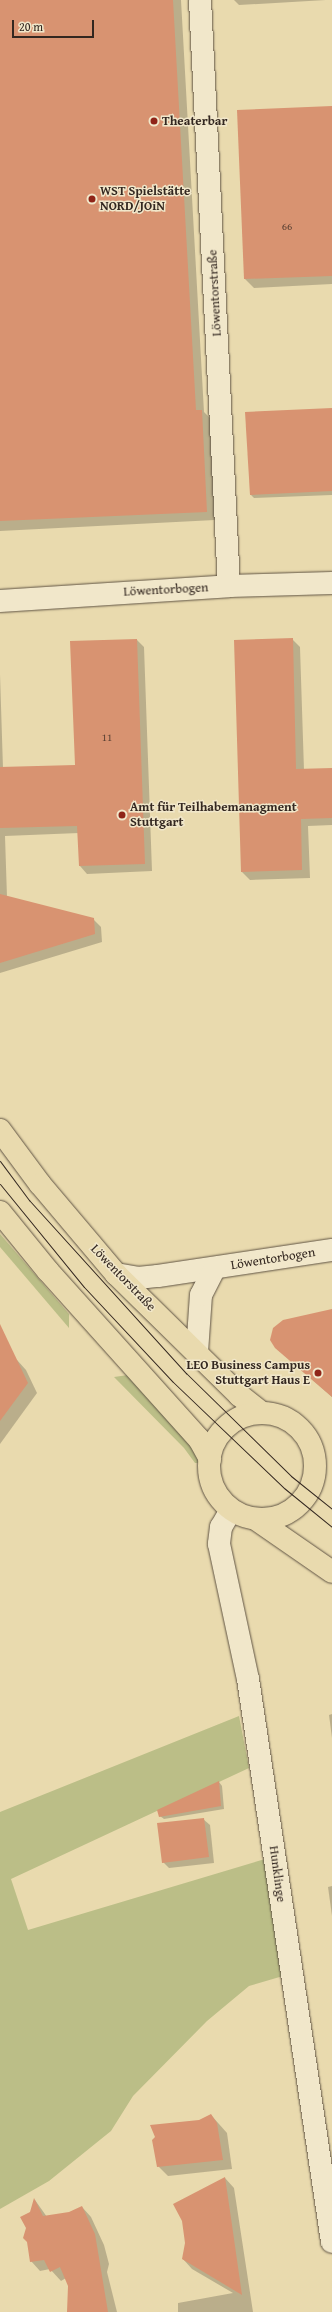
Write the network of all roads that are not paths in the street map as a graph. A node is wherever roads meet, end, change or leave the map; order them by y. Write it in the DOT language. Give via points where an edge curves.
graph roads {
  1 [pos="200,0"];
  2 [pos="332,583"];
  3 [pos="229,586"];
  4 [pos="0,601"];
  5 [pos="0,1130"];
  6 [pos="0,1212"];
  7 [pos="332,1250"];
  8 [pos="215,1268"];
  9 [pos="116,1274"];
  10 [pos="197,1352"];
  11 [pos="262,1413"];
  12 [pos="210,1459"];
  13 [pos="324,1468"];
  14 [pos="231,1510"];
  15 [pos="257,1520"];
  16 [pos="332,1572"];
  17 [pos="332,2242"];
  1 -- 3 [label="street, Löwentorstraße"];
  2 -- 3 [label="street, Löwentorbogen"];
  3 -- 4 [label="street, Löwentorbogen"];
  5 -- 9 [label="main road, Löwentorstraße" via="40,1184"];
  6 -- 12 [label="main road, Löwentorstraße" via="48,1271 199,1439"];
  7 -- 8 [label="street, Löwentorbogen"];
  8 -- 9 [label="street, Löwentorbogen" via="149,1277"];
  8 -- 10 [label="street, Löwentorbogen" via="201,1295"];
  9 -- 10 [label="main road, Löwentorstraße"];
  10 -- 11 [label="main road, Löwentorstraße" via="239,1395"];
  11 -- 12 [label="main road, Löwentorstraße" via="235,1421 222,1431 214,1444"];
  11 -- 13 [label="main road, Löwentorstraße" via="282,1417 298,1427"];
  12 -- 14 [label="main road, Löwentorstraße" via="210,1478 218,1496"];
  13 -- 15 [label="main road, Löwentorstraße" via="315,1477 301,1503 281,1517"];
  14 -- 15 [label="main road, Löwentorstraße"];
  14 -- 17 [label="street, Hunklinge" via="220,1527 219,1544 248,1679"];
  15 -- 16 [label="main road, Löwentorstraße"];
}
